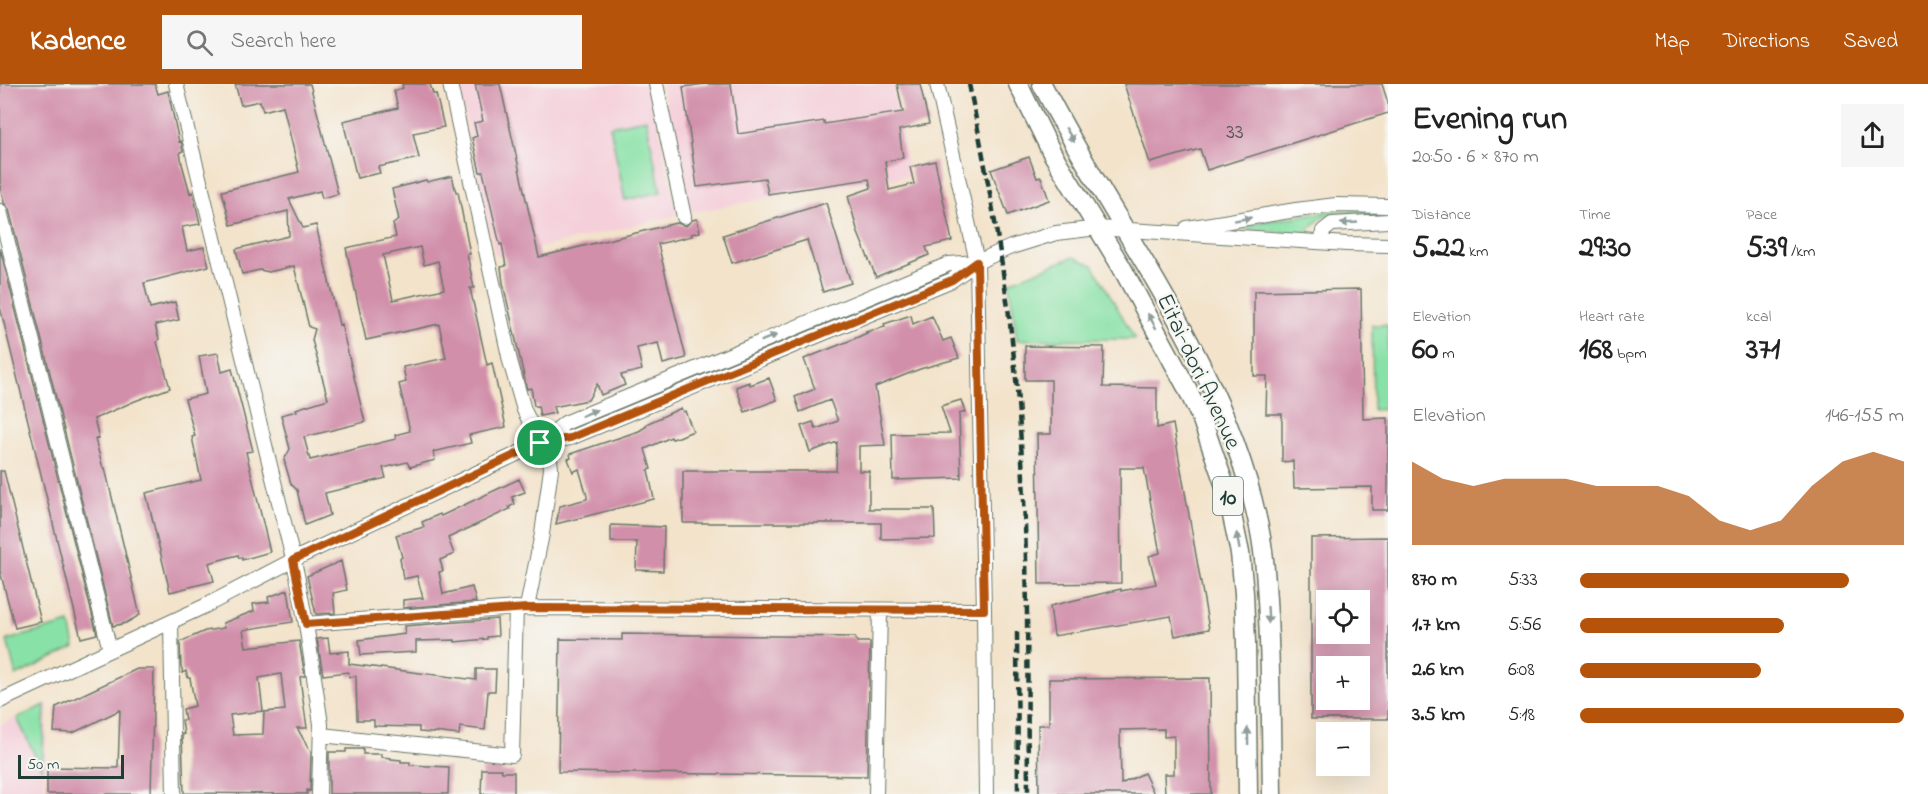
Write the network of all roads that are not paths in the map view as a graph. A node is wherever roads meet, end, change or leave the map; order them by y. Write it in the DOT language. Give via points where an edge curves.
graph roads {
  1 [pos="176,84"];
  2 [pos="450,84"];
  3 [pos="656,84"];
  4 [pos="937,84"];
  5 [pos="1018,84"];
  6 [pos="1042,84"];
  7 [pos="1388,206"];
  8 [pos="0,211"];
  9 [pos="684,217"];
  10 [pos="1388,221"];
  11 [pos="1098,228"];
  12 [pos="1126,230"];
  13 [pos="1164,232"];
  14 [pos="1322,242"];
  15 [pos="1388,245"];
  16 [pos="977,262"];
  17 [pos="540,443"];
  18 [pos="293,560"];
  19 [pos="521,608"];
  20 [pos="984,610"];
  21 [pos="880,611"];
  22 [pos="171,622"];
  23 [pos="306,624"];
  24 [pos="110,650"];
  25 [pos="0,701"];
  26 [pos="321,735"];
  27 [pos="174,794"];
  28 [pos="319,794"];
  29 [pos="876,794"];
  30 [pos="986,794"];
  31 [pos="1248,794"];
  32 [pos="1272,794"];
  1 -- 18 [label="street"];
  2 -- 17 [label="street" via="510,361 524,410"];
  3 -- 9 [label="street"];
  4 -- 16 [label="street"];
  5 -- 11 [label="main road, 10" via="1052,153"];
  6 -- 12 [label="main road, 10, one-way"];
  13 -- 7 [label="street, one-way" via="1336,205"];
  8 -- 24 [label="street"];
  10 -- 14 [label="street, one-way" via="1332,224 1323,231"];
  11 -- 12 [label="street"];
  11 -- 16 [label="street" via="1031,239"];
  31 -- 11 [label="main road, Eitai-dori Avenue / 10, one-way" via="1244,593 1227,492 1186,386"];
  12 -- 13 [label="street"];
  12 -- 32 [label="main road, Eitai-dori Avenue / 10, one-way" via="1206,375 1223,413 1258,519 1267,589"];
  13 -- 14 [label="street"];
  14 -- 15 [label="street"];
  16 -- 17 [label="street" via="949,264 714,361 565,423"];
  16 -- 20 [label="street"];
  17 -- 18 [label="street"];
  17 -- 19 [label="street" via="550,459 551,482"];
  18 -- 22 [label="street"];
  18 -- 23 [label="street"];
  19 -- 21 [label="street"];
  19 -- 23 [label="street"];
  19 -- 26 [label="street" via="512,755"];
  20 -- 21 [label="street"];
  20 -- 30 [label="street"];
  21 -- 29 [label="street"];
  22 -- 24 [label="street"];
  22 -- 27 [label="street"];
  23 -- 26 [label="street"];
  24 -- 25 [label="street"];
  26 -- 28 [label="street"];
}
